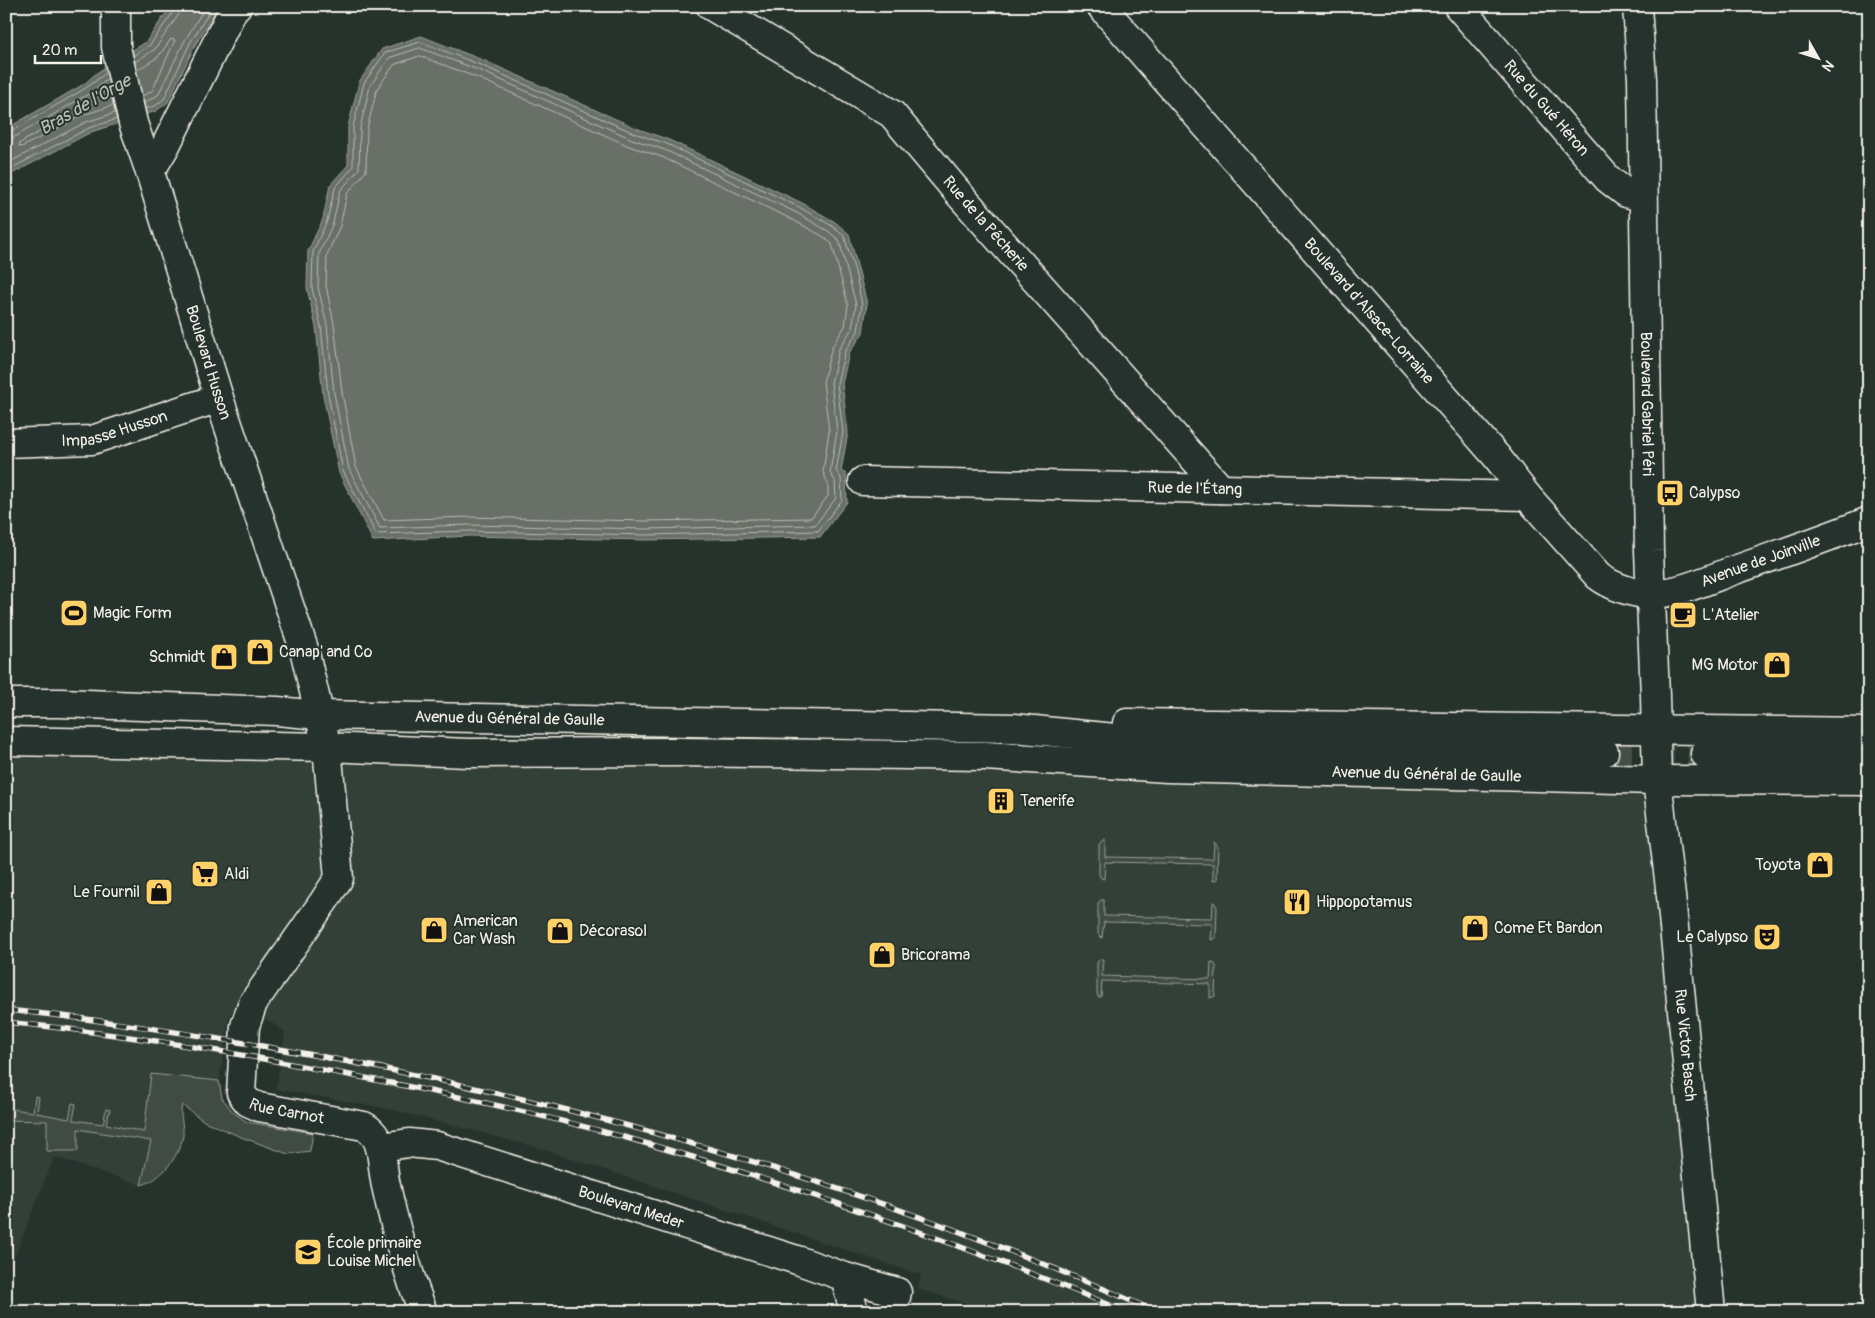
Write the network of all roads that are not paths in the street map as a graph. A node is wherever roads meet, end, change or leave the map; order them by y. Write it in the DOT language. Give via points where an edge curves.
graph roads {
  1 [pos="116,6"];
  2 [pos="237,6"];
  3 [pos="711,6"];
  4 [pos="1101,6"];
  5 [pos="1458,6"];
  6 [pos="1637,6"];
  7 [pos="1652,6"];
  8 [pos="1642,79"];
  9 [pos="150,172"];
  10 [pos="1643,197"];
  11 [pos="220,398"];
  12 [pos="6,443"];
  13 [pos="863,481"];
  14 [pos="1221,489"];
  15 [pos="1527,496"];
  16 [pos="1869,521"];
  17 [pos="1650,594"];
  18 [pos="6,703"];
  19 [pos="319,715"];
  20 [pos="1014,728"];
  21 [pos="1655,728"];
  22 [pos="1869,732"];
  23 [pos="6,741"];
  24 [pos="1185,745"];
  25 [pos="327,747"];
  26 [pos="1604,752"];
  27 [pos="1705,754"];
  28 [pos="985,756"];
  29 [pos="1869,757"];
  30 [pos="1657,780"];
  31 [pos="1869,781"];
  32 [pos="380,1147"];
  33 [pos="845,1277"];
  34 [pos="895,1302"];
  35 [pos="423,1312"];
  36 [pos="854,1312"];
  37 [pos="1711,1312"];
  1 -- 9 [label="main road, Boulevard Husson" via="116,48 133,123"];
  2 -- 9 [label="main road"];
  3 -- 14 [label="main road, Rue de la Pêcherie" via="892,114"];
  4 -- 15 [label="main road, Boulevard d'Alsace-Lorraine"];
  5 -- 10 [label="main road, Rue du Gué Héron" via="1608,179 1626,193"];
  6 -- 8 [label="main road, Boulevard Gabriel Péri"];
  7 -- 8 [label="main road, Boulevard Gabriel Péri"];
  8 -- 10 [label="main road, Boulevard Gabriel Péri"];
  9 -- 11 [label="main road, Boulevard Husson"];
  10 -- 17 [label="main road, Boulevard Gabriel Péri"];
  11 -- 12 [label="main road, Impasse Husson" via="92,440"];
  11 -- 19 [label="main road, Boulevard Husson" via="304,649"];
  13 -- 14 [label="main road, Rue de l'Étang"];
  14 -- 15 [label="main road, Rue de l'Étang"];
  15 -- 17 [label="main road, Boulevard d'Alsace-Lorraine" via="1598,576 1614,586"];
  16 -- 17 [label="main road, Avenue de Joinville" via="1679,589"];
  17 -- 21 [label="main road, Boulevard Gabriel Péri"];
  18 -- 19 [label="main road, Avenue du Général de Gaulle"];
  19 -- 20 [label="main road, Avenue du Général de Gaulle"];
  19 -- 25 [label="main road, Boulevard Husson"];
  20 -- 21 [label="main road, Avenue du Général de Gaulle" via="1093,723"];
  20 -- 24 [label="main road, Avenue du Général de Gaulle"];
  21 -- 22 [label="main road, Avenue du Général de Gaulle"];
  21 -- 30 [label="main road, Rue Victor Basch"];
  23 -- 25 [label="main road, Avenue du Général de Gaulle"];
  24 -- 26 [label="main road, Avenue du Général de Gaulle"];
  24 -- 28 [label="main road, Avenue du Général de Gaulle"];
  25 -- 28 [label="main road, Avenue du Général de Gaulle" via="468,753"];
  25 -- 32 [label="main road, Rue Carnot" via="339,878 253,1003 246,1026 241,1093 248,1102 259,1107 364,1126 371,1130"];
  27 -- 29 [label="main road"];
  28 -- 30 [label="main road, Avenue du Général de Gaulle" via="1167,768"];
  30 -- 31 [label="main road, Avenue du Général de Gaulle"];
  30 -- 37 [label="main road, Rue Victor Basch"];
  32 -- 33 [label="main road, Boulevard Meder" via="409,1143 437,1146"];
  32 -- 35 [label="main road, Rue Carnot" via="385,1184 412,1284"];
  33 -- 34 [label="main road, Boulevard Meder"];
  33 -- 36 [label="main road"];
}
